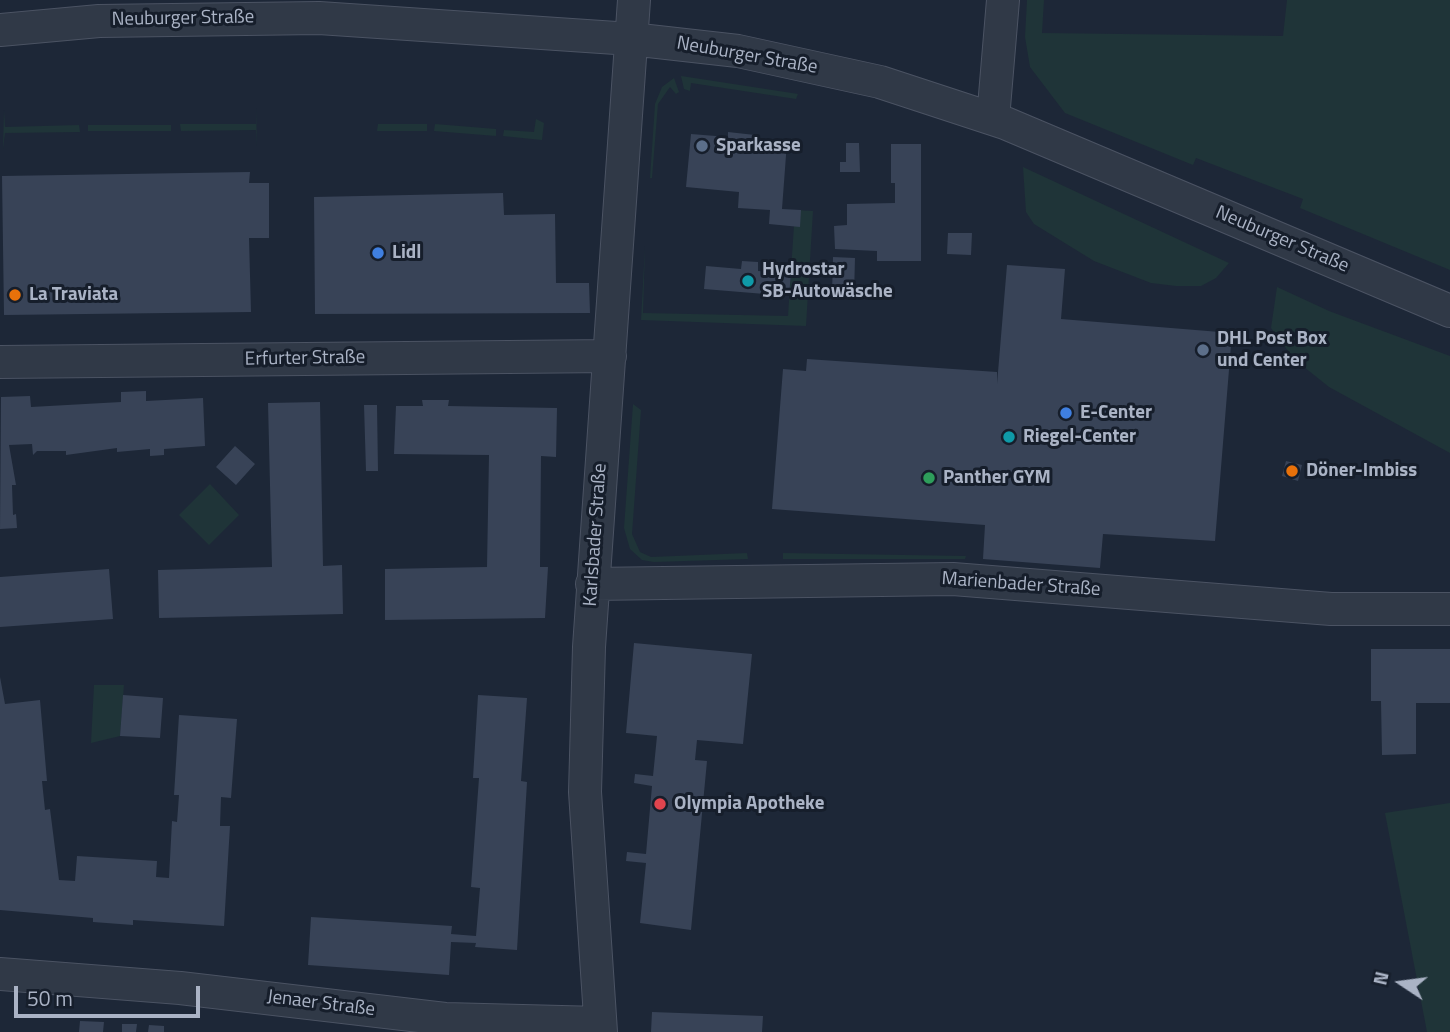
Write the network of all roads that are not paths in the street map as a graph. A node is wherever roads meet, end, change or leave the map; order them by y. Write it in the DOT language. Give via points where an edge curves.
graph roads {
  1 [pos="634,0"];
  2 [pos="1003,0"];
  3 [pos="189,9"];
  4 [pos="319,9"];
  5 [pos="445,13"];
  6 [pos="15,19"];
  7 [pos="631,39"];
  8 [pos="993,119"];
  9 [pos="1450,312"];
  10 [pos="610,356"];
  11 [pos="0,362"];
  12 [pos="592,584"];
  13 [pos="1450,609"];
  14 [pos="0,974"];
  15 [pos="600,1027"];
  1 -- 7 [label="street, Karlsbader Straße"];
  2 -- 8 [label="street"];
  3 -- 4 [label="street, Neuburger Straße"];
  3 -- 6 [label="street, Neuburger Straße"];
  4 -- 5 [label="street, Neuburger Straße"];
  5 -- 7 [label="street, Neuburger Straße"];
  7 -- 8 [label="street, Neuburger Straße" via="713,47 794,62 880,82"];
  7 -- 10 [label="street, Karlsbader Straße"];
  8 -- 9 [label="street, Neuburger Straße"];
  10 -- 11 [label="street, Erfurter Straße"];
  10 -- 12 [label="street, Karlsbader Straße"];
  12 -- 13 [label="street, Marienbader Straße" via="953,579 1331,609"];
  12 -- 15 [label="street, Karlsbader Straße" via="585,792"];
  14 -- 15 [label="street, Jenaer Straße" via="180,988 445,1019"];
}
